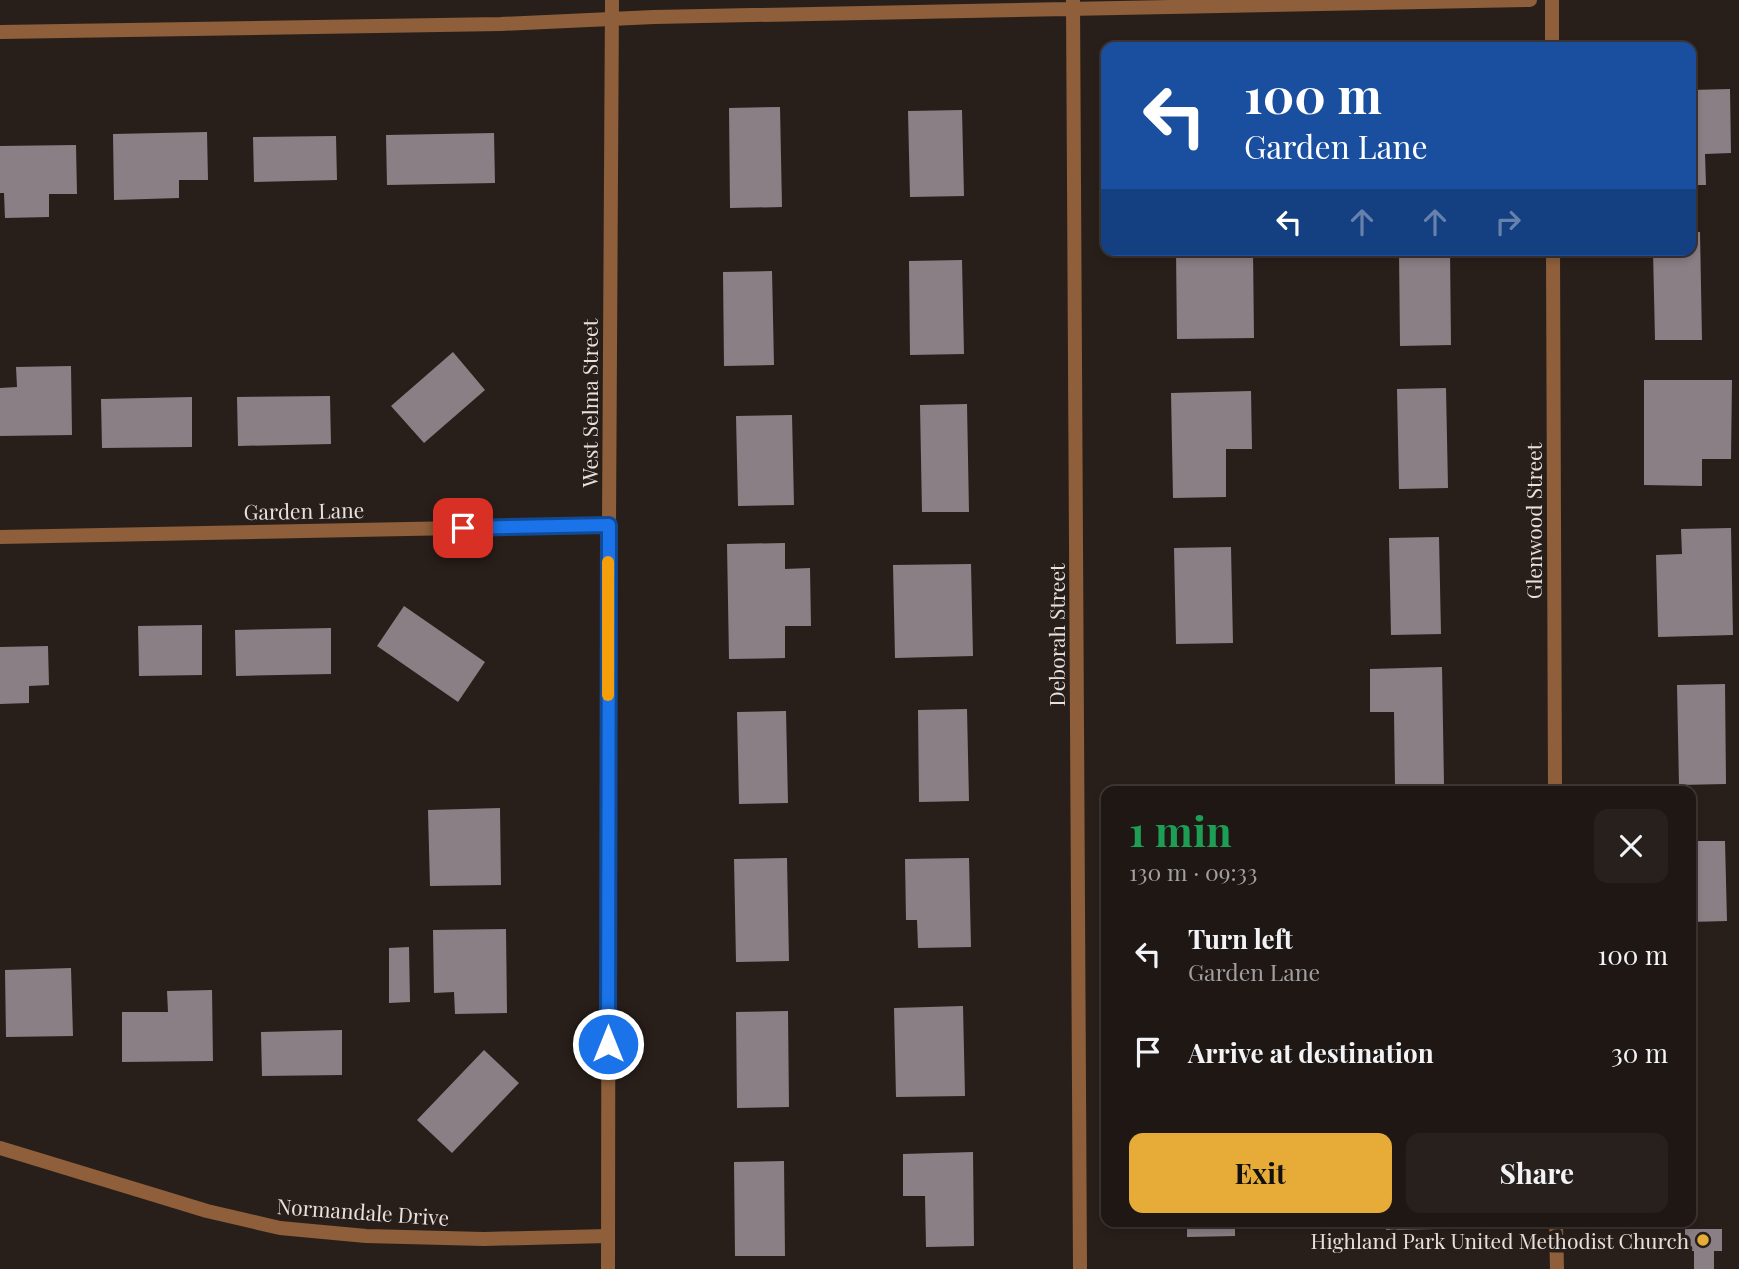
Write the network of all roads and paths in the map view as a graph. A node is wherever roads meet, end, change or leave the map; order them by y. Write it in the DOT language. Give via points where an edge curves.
graph roads {
  1 [pos="612,0"];
  2 [pos="1530,0"];
  3 [pos="1552,0"];
  4 [pos="1073,4"];
  5 [pos="612,18"];
  6 [pos="0,32"];
  7 [pos="1552,42"];
  8 [pos="1553,256"];
  9 [pos="609,525"];
  10 [pos="0,537"];
  11 [pos="1555,786"];
  12 [pos="0,1148"];
  13 [pos="1556,1227"];
  14 [pos="608,1236"];
  15 [pos="608,1269"];
  16 [pos="1080,1269"];
  17 [pos="1557,1269"];
  1 -- 5 [label="street, West Selma Street"];
  2 -- 4 [label="street"];
  3 -- 7 [label="street"];
  4 -- 5 [label="street"];
  4 -- 16 [label="street, Deborah Street"];
  5 -- 6 [label="street"];
  5 -- 9 [label="street, West Selma Street"];
  8 -- 11 [label="street, Glenwood Street"];
  9 -- 10 [label="street, Garden Lane"];
  9 -- 14 [label="street, West Selma Street"];
  12 -- 14 [label="street, Normandale Drive" via="207,1211 280,1228 484,1239"];
  13 -- 17 [label="street"];
  14 -- 15 [label="street, West Selma Street"];
}
